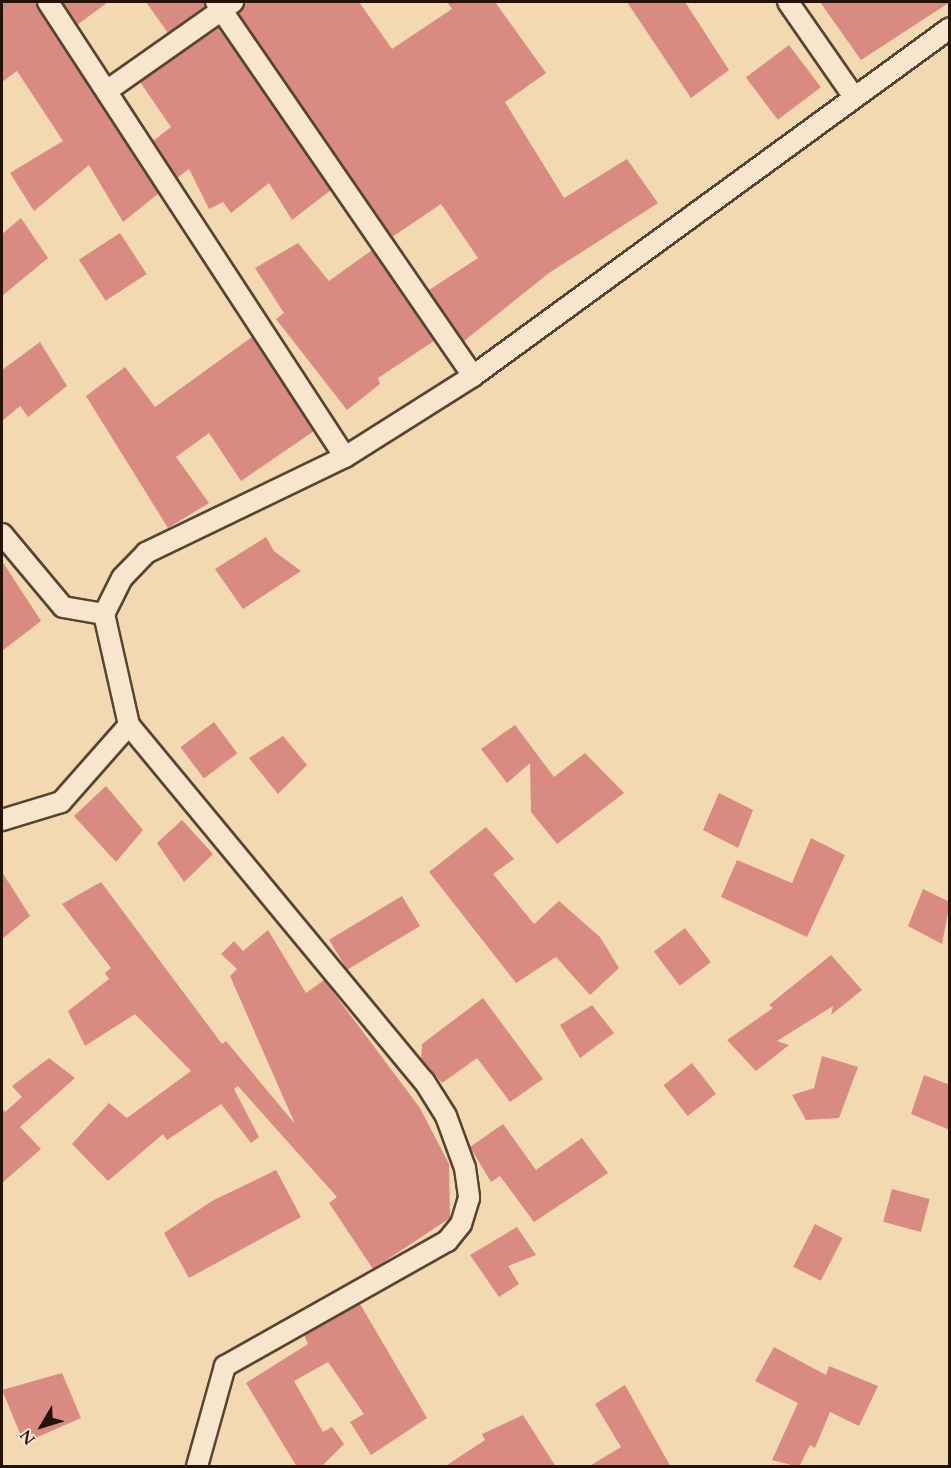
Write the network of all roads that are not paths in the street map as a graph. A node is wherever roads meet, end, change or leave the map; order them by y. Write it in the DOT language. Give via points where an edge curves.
graph roads {
  1 [pos="48,2"];
  2 [pos="788,2"];
  3 [pos="223,4"];
  4 [pos="950,28"];
  5 [pos="108,90"];
  6 [pos="854,97"];
  7 [pos="473,376"];
  8 [pos="345,457"];
  9 [pos="2,534"];
  10 [pos="104,614"];
  11 [pos="129,725"];
  12 [pos="2,820"];
  13 [pos="197,1467"];
  1 -- 5 [label="street"];
  2 -- 6 [label="street"];
  3 -- 5 [label="street"];
  3 -- 7 [label="street"];
  4 -- 6 [label="street"];
  5 -- 8 [label="street"];
  6 -- 7 [label="street"];
  7 -- 8 [label="street"];
  8 -- 10 [label="street" via="146,553 122,578"];
  9 -- 10 [label="street" via="63,607"];
  10 -- 11 [label="street"];
  11 -- 12 [label="street" via="61,802"];
  11 -- 13 [label="street" via="424,1081 446,1116 465,1168 469,1198 461,1224 447,1241 225,1366"];
}
